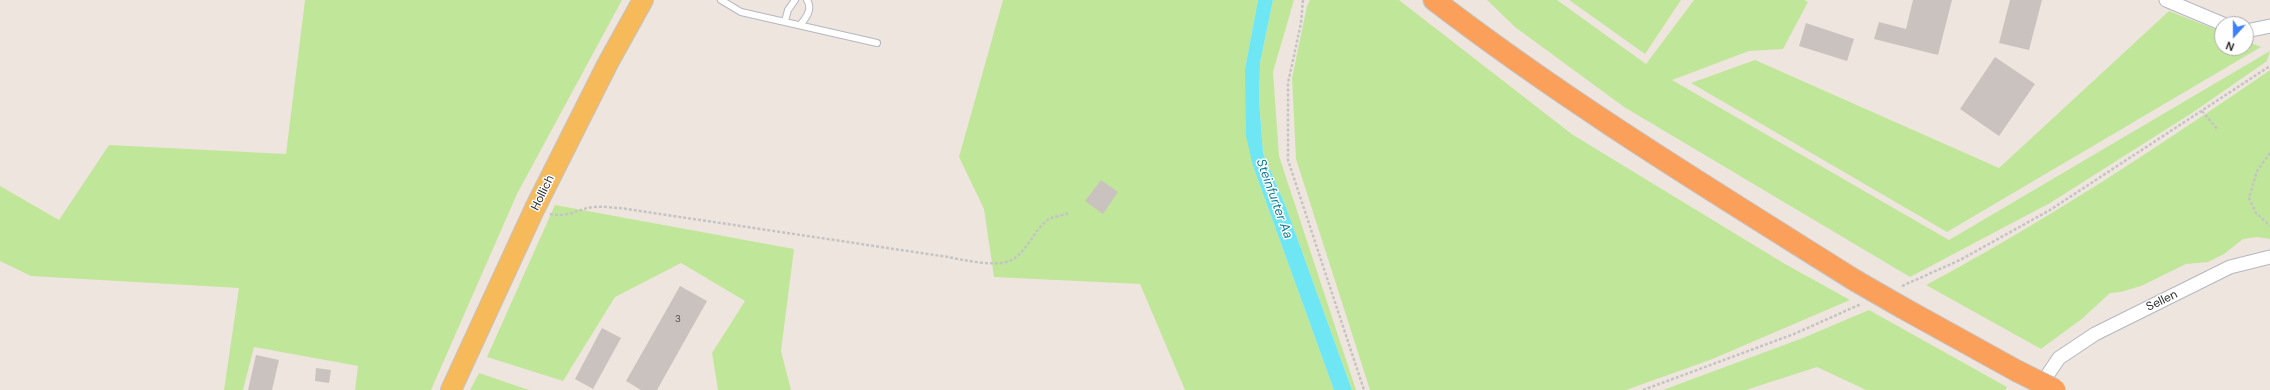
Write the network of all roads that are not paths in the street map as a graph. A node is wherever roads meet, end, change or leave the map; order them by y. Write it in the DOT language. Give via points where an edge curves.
graph roads {
  1 [pos="643,0"];
  2 [pos="721,0"];
  3 [pos="795,0"];
  4 [pos="807,0"];
  5 [pos="1434,0"];
  6 [pos="1455,0"];
  7 [pos="2166,0"];
  8 [pos="2214,20"];
  9 [pos="785,21"];
  10 [pos="800,25"];
  11 [pos="2270,26"];
  12 [pos="2254,29"];
  13 [pos="877,43"];
  14 [pos="1524,68"];
  15 [pos="2270,257"];
  16 [pos="451,390"];
  17 [pos="2037,390"];
  18 [pos="2055,390"];
  1 -- 16 [label="main road, Hollich" via="608,63 535,208"];
  2 -- 9 [label="lane" via="741,12"];
  3 -- 9 [label="lane" via="788,10"];
  4 -- 10 [label="lane" via="807,18"];
  5 -- 14 [label="highway"];
  6 -- 14 [label="highway"];
  7 -- 8 [label="street"];
  9 -- 10 [label="lane"];
  10 -- 13 [label="lane"];
  11 -- 12 [label="street"];
  14 -- 18 [label="highway, bridge" via="1856,280"];
  15 -- 17 [label="street, Sellen" via="2230,267 2095,334 2059,358"];
}
